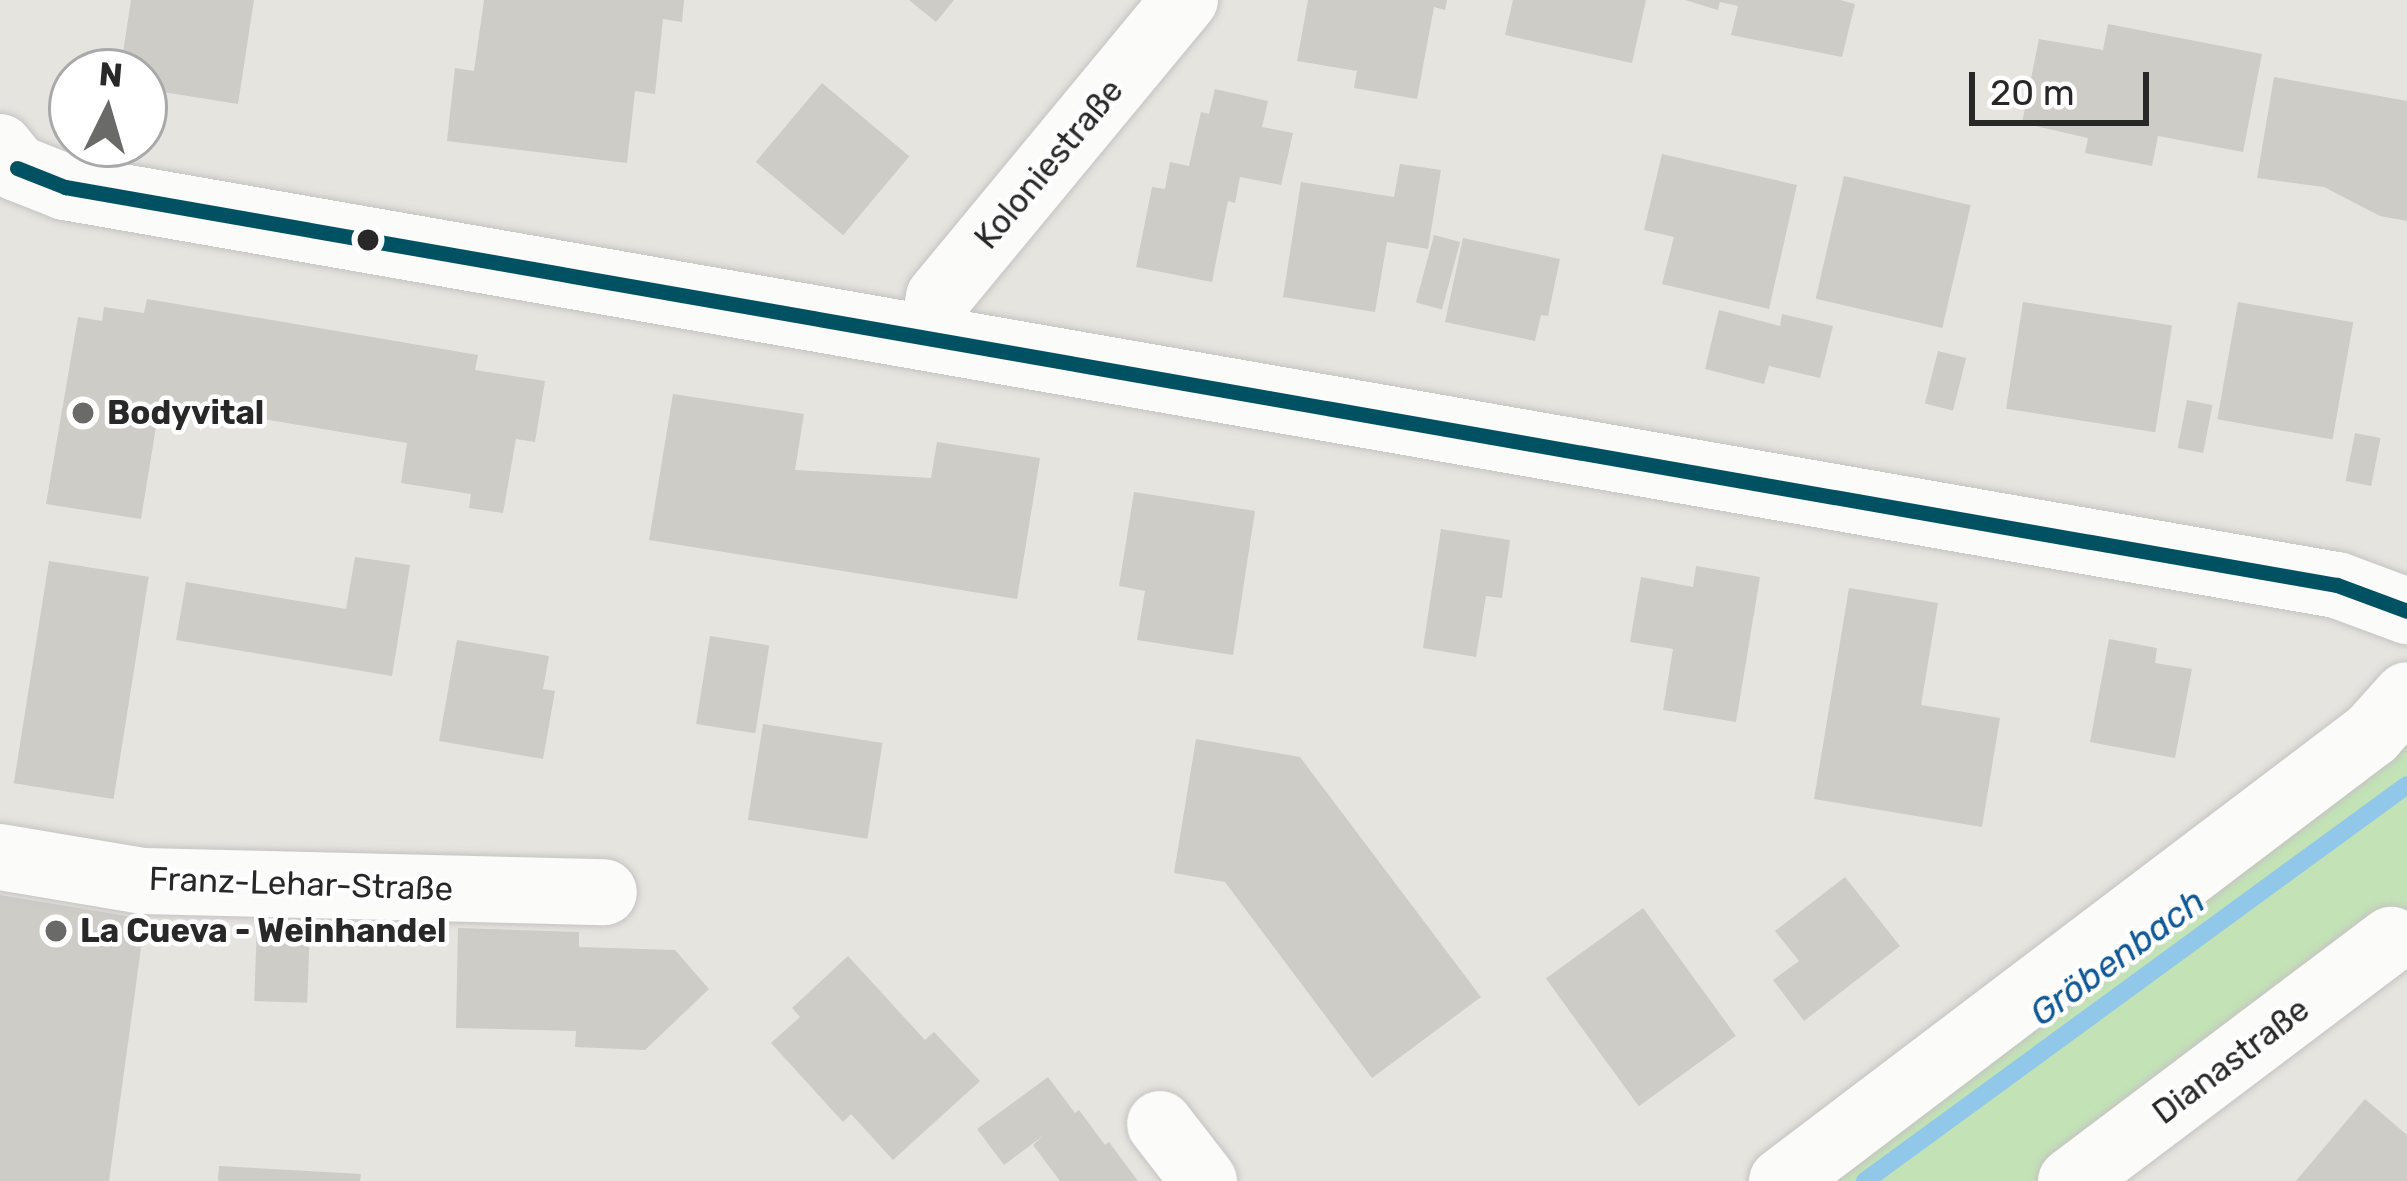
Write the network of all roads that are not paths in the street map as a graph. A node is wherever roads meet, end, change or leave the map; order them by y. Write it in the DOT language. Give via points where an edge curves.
graph roads {
  1 [pos="1185,0"];
  2 [pos="6,169"];
  3 [pos="931,336"];
  4 [pos="2407,611"];
  5 [pos="2407,695"];
  6 [pos="0,857"];
  7 [pos="604,892"];
  8 [pos="2391,940"];
  9 [pos="1160,1124"];
  10 [pos="1204,1181"];
  11 [pos="1781,1181"];
  12 [pos="2071,1181"];
  1 -- 3 [label="street, Koloniestraße" via="939,297"];
  2 -- 3 [label="street" via="65,187"];
  3 -- 4 [label="street" via="2315,581"];
  5 -- 11 [label="street" via="2372,734"];
  6 -- 7 [label="street, Franz-Lehar-Straße" via="143,880"];
  8 -- 12 [label="street, Dianastraße"];
  9 -- 10 [label="street"];
}
